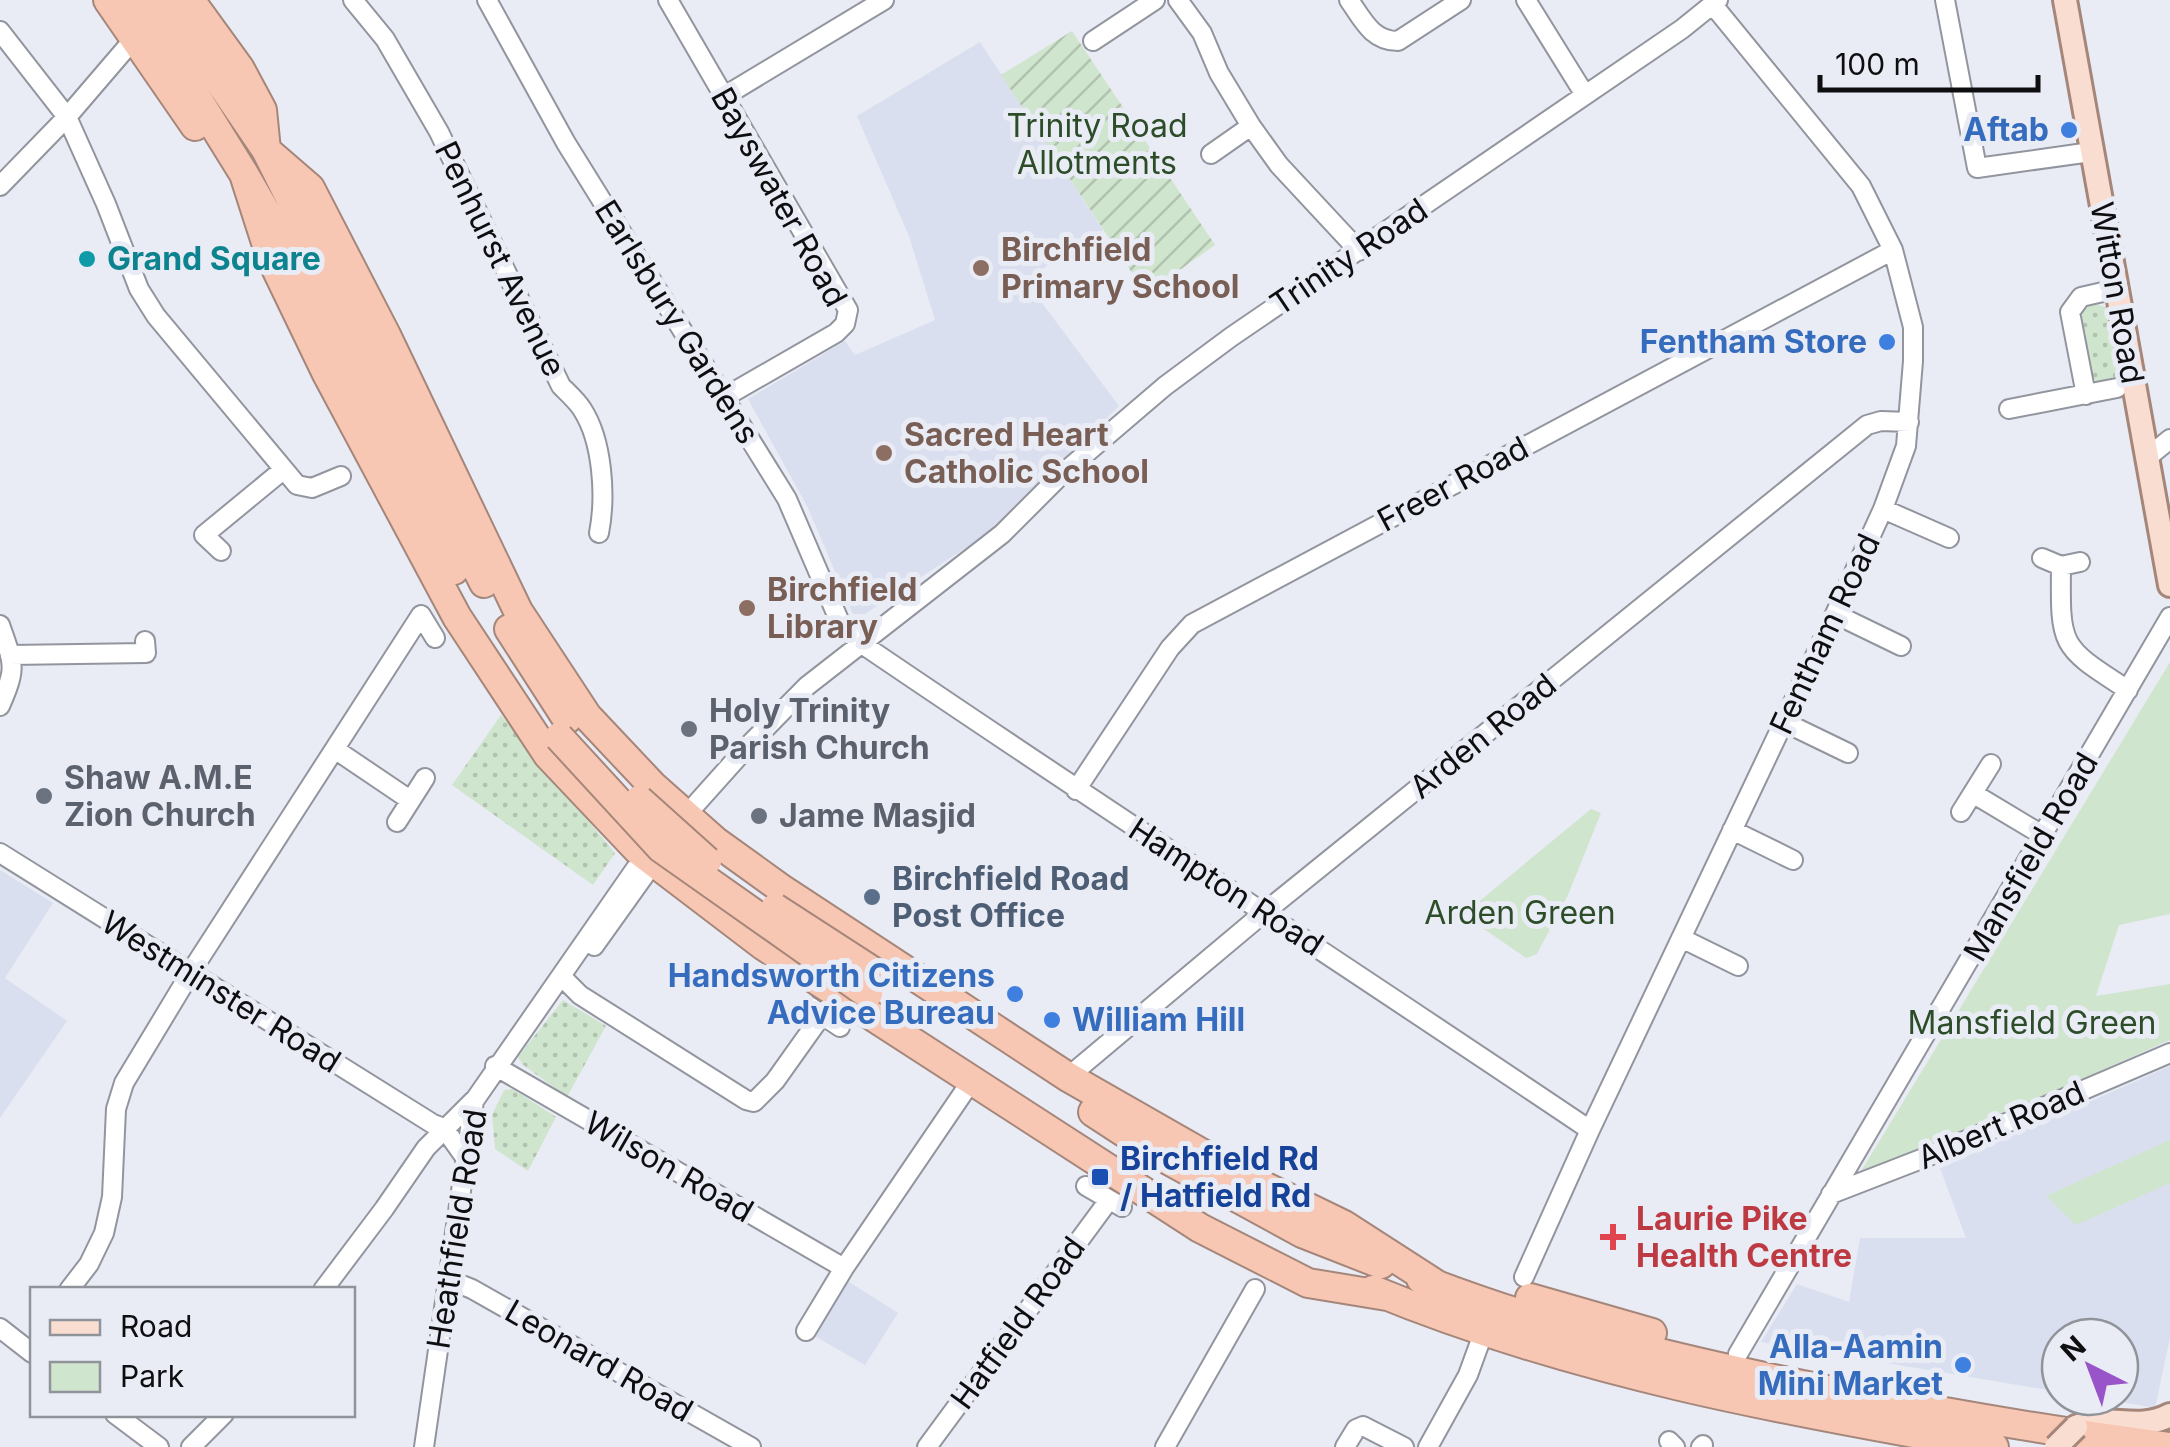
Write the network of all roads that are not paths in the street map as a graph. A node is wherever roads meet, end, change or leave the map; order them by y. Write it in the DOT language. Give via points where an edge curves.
graph roads {
  1 [pos="108,0"];
  2 [pos="136,0"];
  3 [pos="184,0"];
  4 [pos="353,0"];
  5 [pos="488,0"];
  6 [pos="668,0"];
  7 [pos="884,0"];
  8 [pos="1156,0"];
  9 [pos="1178,0"];
  10 [pos="1349,0"];
  11 [pos="1462,0"];
  12 [pos="1526,0"];
  13 [pos="1945,0"];
  14 [pos="2065,0"];
  15 [pos="1716,2"];
  16 [pos="0,31"];
  17 [pos="133,40"];
  18 [pos="1093,41"];
  19 [pos="1585,95"];
  20 [pos="723,97"];
  21 [pos="66,117"];
  22 [pos="1251,126"];
  23 [pos="2091,152"];
  24 [pos="1212,154"];
  25 [pos="241,168"];
  26 [pos="0,186"];
  27 [pos="1892,250"];
  28 [pos="1359,251"];
  29 [pos="2116,289"];
  30 [pos="2116,388"];
  31 [pos="2086,394"];
  32 [pos="723,398"];
  33 [pos="2009,409"];
  34 [pos="1910,422"];
  35 [pos="2170,439"];
  36 [pos="2148,456"];
  37 [pos="283,470"];
  38 [pos="342,476"];
  39 [pos="1882,509"];
  40 [pos="599,533"];
  41 [pos="1949,538"];
  42 [pos="222,551"];
  43 [pos="2042,558"];
  44 [pos="2170,585"];
  45 [pos="1836,614"];
  46 [pos="2170,617"];
  47 [pos="0,625"];
  48 [pos="435,638"];
  49 [pos="146,641"];
  50 [pos="862,644"];
  51 [pos="1901,646"];
  52 [pos="10,655"];
  53 [pos="2128,690"];
  54 [pos="0,706"];
  55 [pos="1784,722"];
  56 [pos="572,726"];
  57 [pos="336,750"];
  58 [pos="1848,753"];
  59 [pos="1991,764"];
  60 [pos="425,778"];
  61 [pos="1076,790"];
  62 [pos="1974,794"];
  63 [pos="410,800"];
  64 [pos="1961,812"];
  65 [pos="681,820"];
  66 [pos="398,822"];
  67 [pos="1732,830"];
  68 [pos="2044,836"];
  69 [pos="0,852"];
  70 [pos="653,855"];
  71 [pos="1793,860"];
  72 [pos="717,911"];
  73 [pos="1266,911"];
  74 [pos="1681,938"];
  75 [pos="1738,966"];
  76 [pos="190,974"];
  77 [pos="561,976"];
  78 [pos="874,985"];
  79 [pos="840,1027"];
  80 [pos="2170,1053"];
  81 [pos="496,1066"];
  82 [pos="1068,1077"];
  83 [pos="972,1080"];
  84 [pos="474,1100"];
  85 [pos="444,1128"];
  86 [pos="1590,1130"];
  87 [pos="464,1156"];
  88 [pos="1086,1186"];
  89 [pos="1831,1194"];
  90 [pos="844,1268"];
  91 [pos="1524,1277"];
  92 [pos="447,1279"];
  93 [pos="1437,1286"];
  94 [pos="71,1287"];
  95 [pos="325,1287"];
  96 [pos="1255,1289"];
  97 [pos="1387,1296"];
  98 [pos="1478,1299"];
  99 [pos="0,1328"];
  100 [pos="806,1331"];
  101 [pos="1484,1332"];
  102 [pos="30,1346"];
  103 [pos="1738,1354"];
  104 [pos="1575,1360"];
  105 [pos="119,1417"];
  106 [pos="221,1417"];
  107 [pos="2167,1423"];
  108 [pos="2083,1424"];
  109 [pos="158,1447"];
  110 [pos="191,1447"];
  111 [pos="424,1447"];
  112 [pos="750,1447"];
  113 [pos="927,1447"];
  114 [pos="1165,1447"];
  115 [pos="1345,1447"];
  116 [pos="1404,1447"];
  117 [pos="1428,1447"];
  118 [pos="1924,1447"];
  119 [pos="1994,1447"];
  120 [pos="2056,1447"];
  1 -- 17 [label="highway"];
  2 -- 25 [label="highway"];
  3 -- 56 [label="highway" via="240,69 262,110 266,150 496,607"];
  4 -- 40 [label="street, Penhurst Avenue" via="385,40 438,132 546,358 582,409 600,476"];
  5 -- 32 [label="street, Earlsbury Gardens" via="566,143"];
  6 -- 20 [label="street, Bayswater Road"];
  7 -- 20 [label="street"];
  8 -- 18 [label="street"];
  9 -- 22 [label="street"];
  10 -- 11 [label="street" via="1372,34 1387,41 1410,36"];
  12 -- 19 [label="street"];
  13 -- 23 [label="street" via="1977,168"];
  14 -- 23 [label="main road, Witton Road"];
  15 -- 19 [label="street, Trinity Road"];
  15 -- 27 [label="street, Fentham Road" via="1860,186"];
  16 -- 21 [label="street"];
  17 -- 21 [label="street"];
  17 -- 25 [label="highway" via="199,132"];
  19 -- 28 [label="street, Trinity Road"];
  20 -- 32 [label="street, Bayswater Road" via="848,310 836,333"];
  21 -- 26 [label="street"];
  21 -- 37 [label="street" via="147,304"];
  22 -- 24 [label="street"];
  22 -- 28 [label="street"];
  23 -- 29 [label="main road, Witton Road"];
  25 -- 56 [label="highway" via="351,360 480,620 546,722"];
  25 -- 70 [label="highway" via="271,258 457,617 548,755"];
  27 -- 34 [label="street, Fentham Road" via="1912,327"];
  27 -- 61 [label="street, Freer Road" via="1192,624"];
  28 -- 50 [label="street, Trinity Road" via="1165,386 1002,534"];
  29 -- 31 [label="street" via="2081,297 2070,312"];
  29 -- 36 [label="main road, Witton Road"];
  30 -- 31 [label="street"];
  31 -- 33 [label="street"];
  32 -- 50 [label="street, Earlsbury Gardens" via="787,500 842,627"];
  34 -- 39 [label="street, Fentham Road"];
  34 -- 73 [label="street, Arden Road" via="1867,425"];
  35 -- 36 [label="street"];
  36 -- 44 [label="main road, Witton Road"];
  37 -- 38 [label="street" via="296,484 312,488"];
  37 -- 42 [label="street" via="204,536"];
  39 -- 41 [label="street"];
  39 -- 45 [label="street, Fentham Road"];
  43 -- 53 [label="street" via="2070,564 2064,636 2078,658"];
  45 -- 51 [label="street"];
  45 -- 55 [label="street, Fentham Road"];
  46 -- 53 [label="street, Mansfield Road"];
  47 -- 52 [label="street"];
  48 -- 57 [label="street" via="421,616"];
  49 -- 52 [label="street" via="146,652"];
  50 -- 61 [label="street, Hampton Road"];
  50 -- 65 [label="street, Trinity Road" via="807,686"];
  52 -- 54 [label="street" via="13,676"];
  53 -- 68 [label="street, Mansfield Road"];
  55 -- 58 [label="street"];
  55 -- 67 [label="street, Fentham Road"];
  56 -- 65 [label="highway" via="639,772"];
  56 -- 70 [label="highway" via="608,796"];
  56 -- 78 [label="highway, bridge" via="661,848"];
  57 -- 63 [label="street"];
  57 -- 76 [label="street"];
  59 -- 62 [label="street"];
  60 -- 63 [label="street"];
  61 -- 73 [label="street, Hampton Road"];
  62 -- 64 [label="street"];
  62 -- 68 [label="street"];
  63 -- 66 [label="street"];
  65 -- 70 [label="street, Trinity Road"];
  65 -- 72 [label="highway" via="700,845"];
  65 -- 82 [label="highway"];
  67 -- 71 [label="street"];
  67 -- 74 [label="street, Fentham Road"];
  68 -- 89 [label="street, Mansfield Road"];
  69 -- 76 [label="street, Westminster Road"];
  70 -- 72 [label="highway"];
  70 -- 77 [label="street, Heathfield Road" via="608,927"];
  72 -- 83 [label="highway"];
  73 -- 82 [label="street, Arden Road"];
  73 -- 86 [label="street, Hampton Road"];
  74 -- 75 [label="street"];
  74 -- 86 [label="street, Fentham Road"];
  76 -- 85 [label="street, Westminster Road"];
  76 -- 94 [label="street" via="124,1083 104,1233"];
  77 -- 79 [label="street" via="655,1045 754,1102 776,1080 815,1010"];
  77 -- 81 [label="street, Heathfield Road"];
  78 -- 93 [label="highway" via="1302,1233"];
  78 -- 97 [label="highway" via="1047,1115 1212,1217"];
  80 -- 89 [label="street, Albert Road"];
  81 -- 84 [label="street, Heathfield Road"];
  81 -- 90 [label="street, Wilson Road"];
  82 -- 93 [label="highway" via="1344,1225"];
  83 -- 90 [label="street"];
  83 -- 97 [label="highway" via="1200,1228 1308,1283"];
  84 -- 85 [label="street"];
  84 -- 87 [label="street, Heathfield Road"];
  85 -- 87 [label="street, Westminster Road"];
  85 -- 95 [label="street" via="412,1182"];
  86 -- 91 [label="street, Fentham Road"];
  87 -- 92 [label="street, Heathfield Road"];
  88 -- 113 [label="street, Hatfield Road" via="1116,1203"];
  89 -- 103 [label="street, Mansfield Road"];
  90 -- 100 [label="street"];
  92 -- 111 [label="street, Heathfield Road"];
  92 -- 112 [label="street, Leonard Road"];
  93 -- 98 [label="highway"];
  96 -- 114 [label="street"];
  97 -- 101 [label="highway"];
  98 -- 103 [label="highway" via="1532,1298"];
  98 -- 107 [label="highway" via="1584,1334 1945,1413"];
  99 -- 102 [label="street"];
  101 -- 104 [label="highway"];
  101 -- 117 [label="street"];
  103 -- 108 [label="highway"];
  104 -- 118 [label="highway" via="1614,1390"];
  104 -- 119 [label="highway" via="1739,1401"];
  105 -- 109 [label="street"];
  106 -- 110 [label="street"];
  107 -- 108 [label="main road"];
  108 -- 120 [label="main road, bridge"];
  115 -- 116 [label="street" via="1364,1426"];
}
